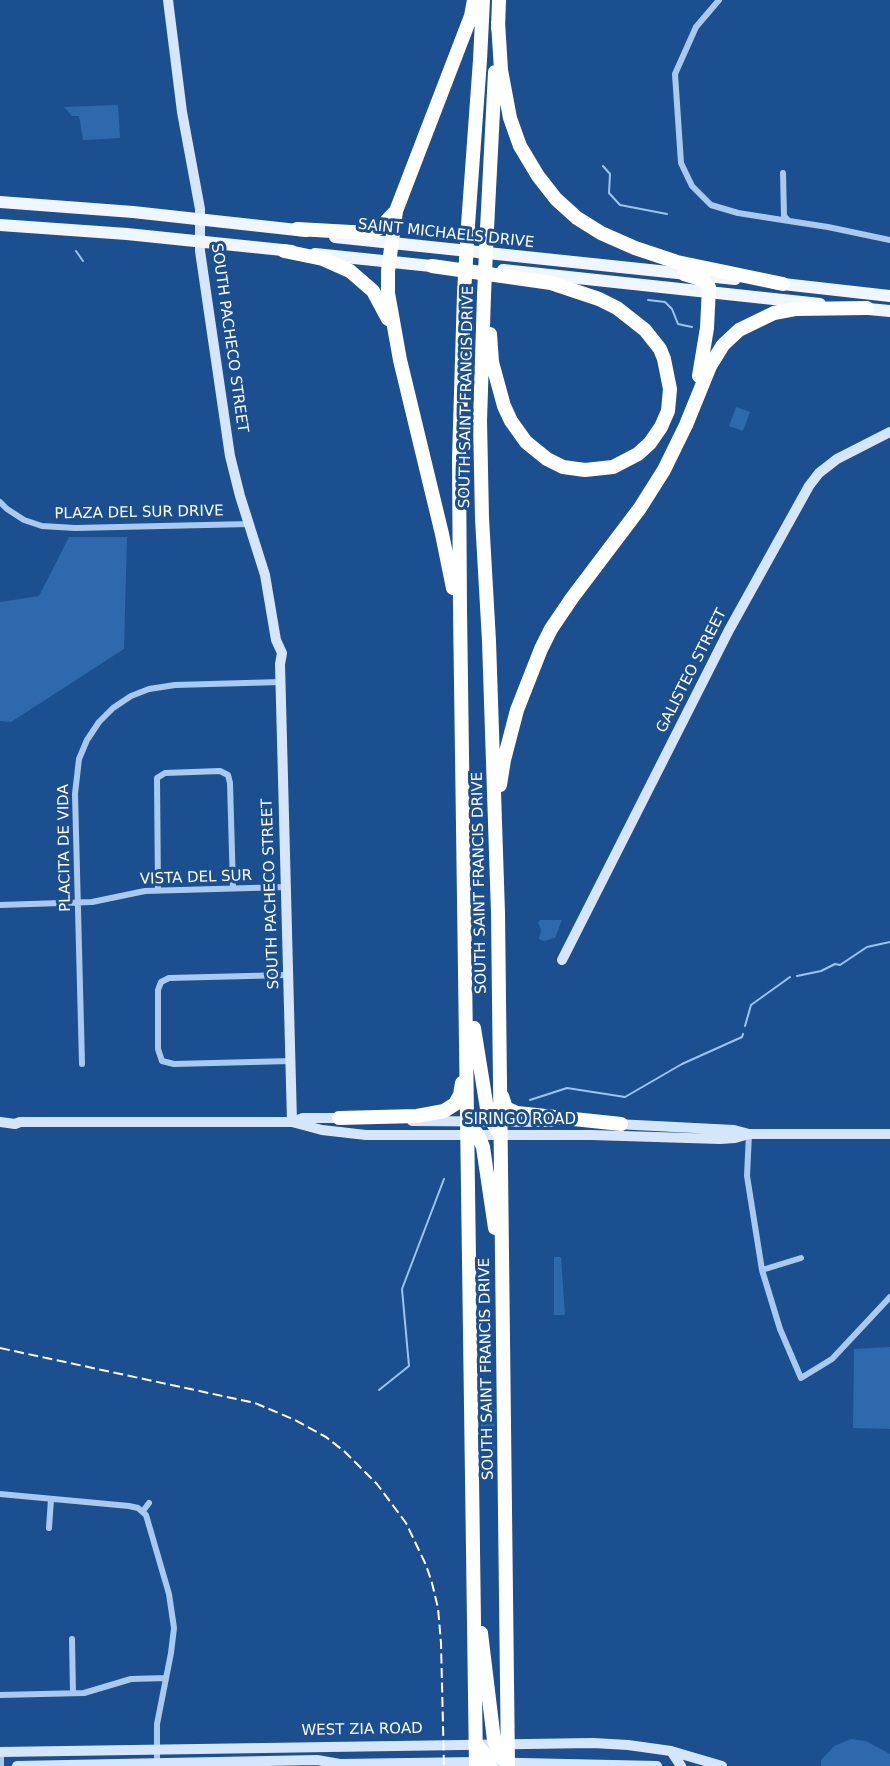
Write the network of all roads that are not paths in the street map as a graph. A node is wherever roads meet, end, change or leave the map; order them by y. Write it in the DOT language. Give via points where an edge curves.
graph roads {
  1 [pos="168,0"];
  2 [pos="474,0"];
  3 [pos="483,0"];
  4 [pos="499,0"];
  5 [pos="718,0"];
  6 [pos="498,22"];
  7 [pos="783,172"];
  8 [pos="0,202"];
  9 [pos="396,211"];
  10 [pos="200,219"];
  11 [pos="789,221"];
  12 [pos="0,225"];
  13 [pos="297,229"];
  14 [pos="890,240"];
  15 [pos="200,242"];
  16 [pos="390,243"];
  17 [pos="284,250"];
  18 [pos="388,262"];
  19 [pos="432,266"];
  20 [pos="684,274"];
  21 [pos="783,284"];
  22 [pos="709,292"];
  23 [pos="486,296"];
  24 [pos="890,296"];
  25 [pos="867,308"];
  26 [pos="890,311"];
  27 [pos="400,360"];
  28 [pos="694,402"];
  29 [pos="890,432"];
  30 [pos="0,502"];
  31 [pos="249,524"];
  32 [pos="461,664"];
  33 [pos="280,682"];
  34 [pos="496,831"];
  35 [pos="286,887"];
  36 [pos="233,888"];
  37 [pos="158,890"];
  38 [pos="78,903"];
  39 [pos="0,905"];
  40 [pos="465,954"];
  41 [pos="562,960"];
  42 [pos="288,975"];
  43 [pos="466,1021"];
  44 [pos="291,1061"];
  45 [pos="82,1064"];
  46 [pos="500,1090"];
  47 [pos="339,1118"];
  48 [pos="0,1122"];
  49 [pos="292,1122"];
  50 [pos="621,1124"];
  51 [pos="497,1126"];
  52 [pos="471,1131"];
  53 [pos="749,1134"];
  54 [pos="890,1134"];
  55 [pos="801,1258"];
  56 [pos="762,1270"];
  57 [pos="502,1275"];
  58 [pos="890,1297"];
  59 [pos="0,1494"];
  60 [pos="51,1498"];
  61 [pos="149,1503"];
  62 [pos="142,1511"];
  63 [pos="49,1528"];
  64 [pos="473,1580"];
  65 [pos="72,1639"];
  66 [pos="166,1678"];
  67 [pos="73,1693"];
  68 [pos="0,1695"];
  69 [pos="502,1743"];
  70 [pos="475,1744"];
  71 [pos="333,1746"];
  72 [pos="266,1747"];
  73 [pos="158,1749"];
  74 [pos="96,1750"];
  75 [pos="671,1751"];
  76 [pos="0,1752"];
  77 [pos="206,1762"];
  78 [pos="157,1763"];
  79 [pos="266,1764"];
  80 [pos="483,1764"];
  81 [pos="539,1764"];
  82 [pos="96,1765"];
  83 [pos="508,1765"];
  84 [pos="1,1766"];
  85 [pos="17,1766"];
  86 [pos="657,1766"];
  87 [pos="681,1766"];
  88 [pos="722,1766"];
  1 -- 10 [label="street, SOUTH PACHECO STREET"];
  2 -- 9 [label="highway"];
  3 -- 32 [label="highway, SOUTH SAINT FRANCIS DRIVE, bridge" via="464,294 459,458"];
  4 -- 6 [label="highway, SOUTH SAINT FRANCIS DRIVE"];
  5 -- 11 [label="street" via="696,27 675,74 681,163 692,186 711,205"];
  6 -- 21 [label="highway" via="510,118 520,146 556,199 577,218 635,248 677,262"];
  6 -- 23 [label="highway, SOUTH SAINT FRANCIS DRIVE, bridge"];
  7 -- 11 [label="street" via="784,216"];
  8 -- 10 [label="main road, SAINT MICHAELS DRIVE"];
  9 -- 13 [label="highway" via="380,228 369,233"];
  9 -- 16 [label="highway"];
  10 -- 13 [label="main road, SAINT MICHAELS DRIVE"];
  10 -- 15 [label="street, SOUTH PACHECO STREET"];
  11 -- 14 [label="street"];
  12 -- 15 [label="main road, SAINT MICHAELS DRIVE"];
  13 -- 16 [label="main road, SAINT MICHAELS DRIVE"];
  15 -- 17 [label="main road, SAINT MICHAELS DRIVE"];
  15 -- 31 [label="street, SOUTH PACHECO STREET" via="230,456"];
  16 -- 18 [label="highway"];
  16 -- 20 [label="main road, SAINT MICHAELS DRIVE"];
  17 -- 18 [label="main road, SAINT MICHAELS DRIVE"];
  17 -- 27 [label="highway" via="340,265 367,285 385,311"];
  18 -- 19 [label="main road, SAINT MICHAELS DRIVE"];
  18 -- 27 [label="highway" via="388,293"];
  19 -- 22 [label="main road, SAINT MICHAELS DRIVE"];
  19 -- 23 [label="highway" via="551,284 599,299 635,321 660,349 670,380 668,411 650,443 623,463 594,470 563,467 535,450 518,433 499,389 492,362"];
  20 -- 21 [label="main road, SAINT MICHAELS DRIVE"];
  20 -- 22 [label="highway" via="704,280"];
  21 -- 24 [label="main road, SAINT MICHAELS DRIVE"];
  22 -- 25 [label="main road, SAINT MICHAELS DRIVE"];
  22 -- 28 [label="highway"];
  23 -- 34 [label="highway, SOUTH SAINT FRANCIS DRIVE" via="481,476"];
  25 -- 26 [label="main road, SAINT MICHAELS DRIVE"];
  25 -- 28 [label="highway" via="786,310 749,323 729,338 716,355"];
  27 -- 32 [label="highway" via="450,569"];
  28 -- 34 [label="highway" via="653,489 572,598 541,649 522,692 510,734"];
  29 -- 41 [label="street, GALISTEO STREET" via="828,465 810,486 729,630"];
  30 -- 31 [label="street, PLAZA DEL SUR DRIVE" via="24,520 42,526"];
  31 -- 33 [label="street, SOUTH PACHECO STREET" via="265,575 276,640 273,654 280,664"];
  32 -- 40 [label="highway, SOUTH SAINT FRANCIS DRIVE"];
  33 -- 35 [label="street, SOUTH PACHECO STREET"];
  33 -- 38 [label="street, PLACITA DE VIDA" via="158,687 122,702 99,722 82,749 77,771"];
  34 -- 46 [label="highway, SOUTH SAINT FRANCIS DRIVE"];
  35 -- 36 [label="street, VISTA DEL SUR"];
  35 -- 42 [label="street, SOUTH PACHECO STREET"];
  36 -- 37 [label="street, VISTA DEL SUR"];
  36 -- 37 [label="street" via="230,783 228,775 220,771 165,773 157,778"];
  37 -- 38 [label="street, VISTA DEL SUR"];
  38 -- 39 [label="street, VISTA DEL SUR"];
  38 -- 45 [label="street, PLACITA DE VIDA"];
  40 -- 43 [label="highway, SOUTH SAINT FRANCIS DRIVE"];
  40 -- 51 [label="highway" via="486,1108"];
  42 -- 44 [label="street, SOUTH PACHECO STREET"];
  42 -- 44 [label="street" via="169,978 161,982 158,1049 162,1061 174,1064"];
  43 -- 47 [label="highway" via="462,1087 455,1104 444,1111 417,1116"];
  43 -- 52 [label="highway, SOUTH SAINT FRANCIS DRIVE"];
  44 -- 49 [label="street, SOUTH PACHECO STREET"];
  46 -- 50 [label="highway" via="506,1108 517,1113"];
  46 -- 51 [label="highway, SOUTH SAINT FRANCIS DRIVE"];
  47 -- 49 [label="street, SIRINGO ROAD" via="303,1118"];
  47 -- 52 [label="street, SIRINGO ROAD"];
  48 -- 49 [label="street, SIRINGO ROAD"];
  49 -- 52 [label="street, SIRINGO ROAD" via="366,1135"];
  50 -- 51 [label="street, SIRINGO ROAD"];
  50 -- 53 [label="street, SIRINGO ROAD"];
  51 -- 52 [label="street, SIRINGO ROAD"];
  51 -- 52 [label="street, SIRINGO ROAD"];
  51 -- 53 [label="street, SIRINGO ROAD" via="720,1138"];
  51 -- 57 [label="highway, SOUTH SAINT FRANCIS DRIVE"];
  52 -- 57 [label="highway" via="483,1147"];
  52 -- 64 [label="highway, SOUTH SAINT FRANCIS DRIVE"];
  53 -- 54 [label="street, SIRINGO ROAD"];
  53 -- 56 [label="street" via="747,1176"];
  55 -- 56 [label="street"];
  56 -- 58 [label="street" via="779,1326 801,1378 832,1359"];
  57 -- 69 [label="highway, SOUTH SAINT FRANCIS DRIVE"];
  59 -- 60 [label="street"];
  60 -- 62 [label="street" via="129,1506"];
  60 -- 63 [label="street"];
  61 -- 62 [label="street"];
  62 -- 66 [label="street" via="149,1523 172,1611 173,1636"];
  64 -- 69 [label="highway"];
  64 -- 70 [label="highway, SOUTH SAINT FRANCIS DRIVE"];
  65 -- 67 [label="street"];
  66 -- 67 [label="street" via="131,1679 90,1692"];
  66 -- 73 [label="street" via="157,1724"];
  67 -- 68 [label="street"];
  69 -- 70 [label="street, WEST ZIA ROAD"];
  69 -- 75 [label="street, WEST ZIA ROAD" via="593,1743"];
  69 -- 83 [label="highway" via="502,1758"];
  70 -- 71 [label="street, WEST ZIA ROAD"];
  70 -- 80 [label="highway, SOUTH SAINT FRANCIS DRIVE"];
  71 -- 72 [label="street, WEST ZIA ROAD"];
  71 -- 79 [label="street" via="278,1754"];
  72 -- 73 [label="street, WEST ZIA ROAD"];
  72 -- 77 [label="street"];
  73 -- 74 [label="street, WEST ZIA ROAD"];
  73 -- 78 [label="street"];
  74 -- 76 [label="street, WEST ZIA ROAD"];
  74 -- 82 [label="street"];
  75 -- 81 [label="street" via="659,1760 580,1758"];
  75 -- 87 [label="street"];
  75 -- 88 [label="street, WEST ZIA ROAD"];
  76 -- 84 [label="street"];
  77 -- 78 [label="street, WEST ZIA ROAD"];
  77 -- 79 [label="street, WEST ZIA ROAD"];
  78 -- 82 [label="street, WEST ZIA ROAD"];
  79 -- 80 [label="street, WEST ZIA ROAD" via="317,1760 340,1764"];
  80 -- 83 [label="street, WEST ZIA ROAD"];
  81 -- 83 [label="street, WEST ZIA ROAD"];
  81 -- 86 [label="street, WEST ZIA ROAD"];
  82 -- 85 [label="street, WEST ZIA ROAD"];
}
